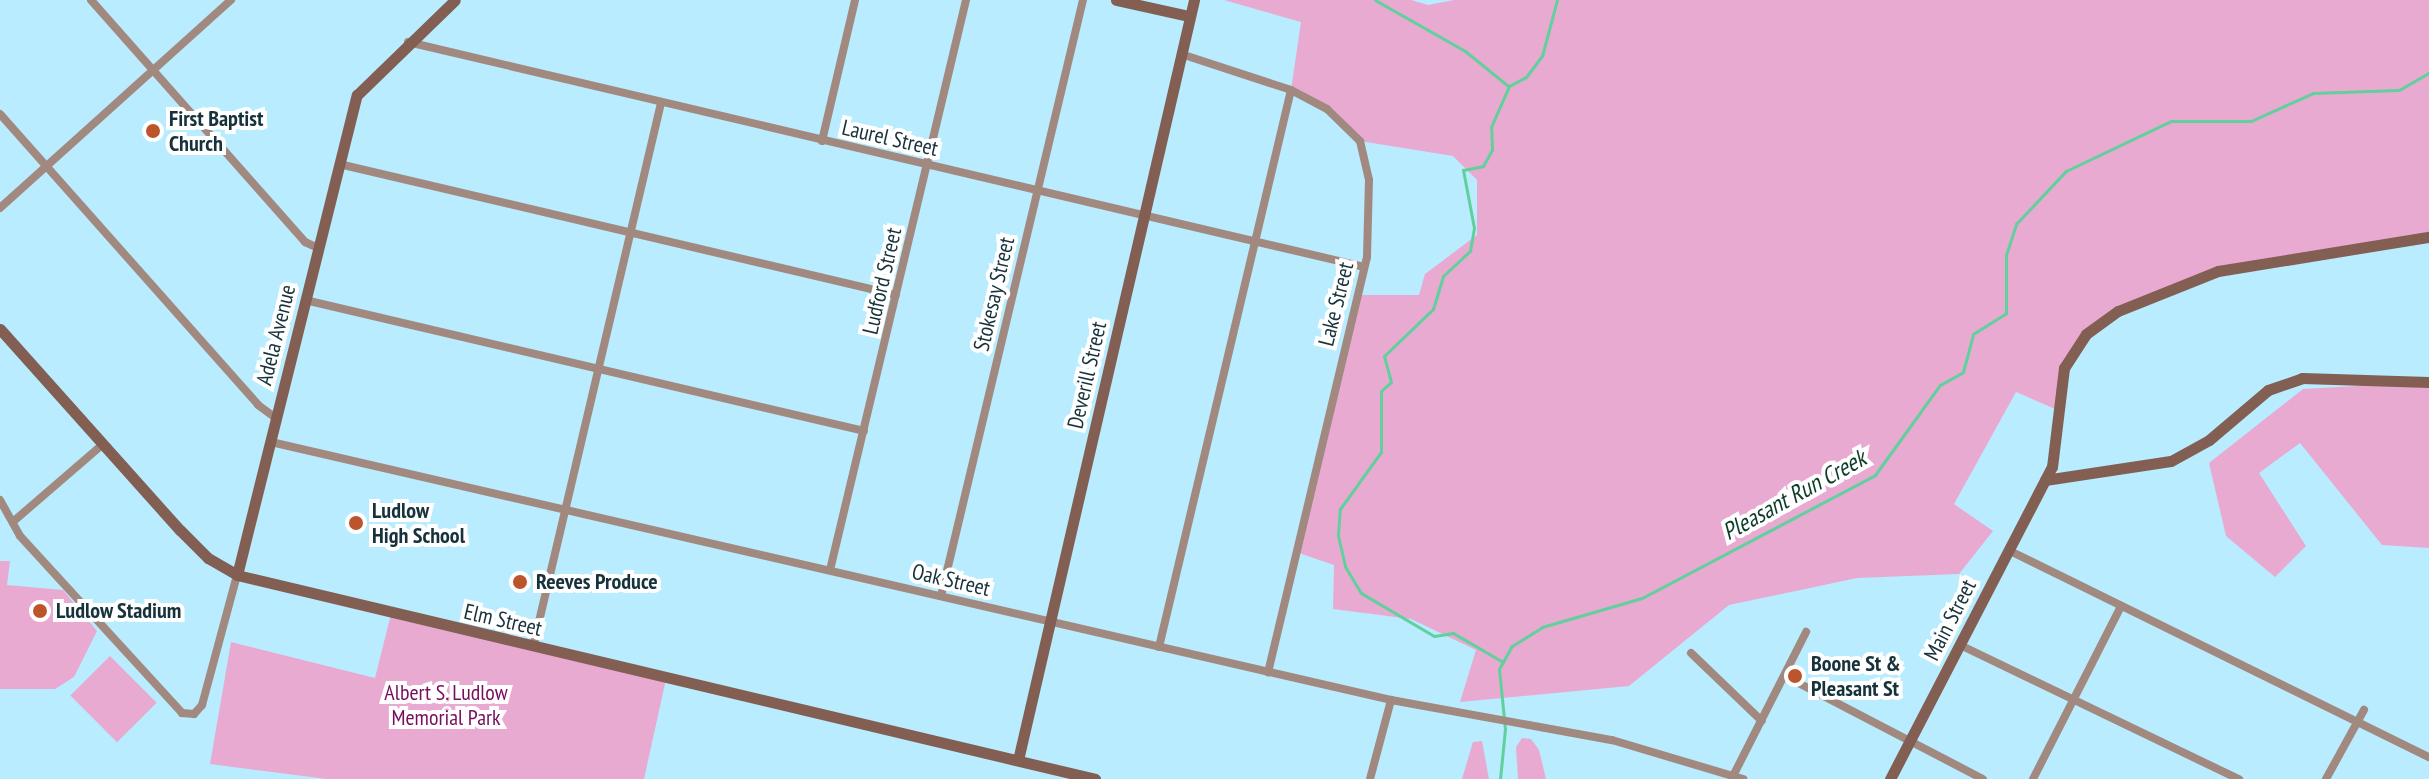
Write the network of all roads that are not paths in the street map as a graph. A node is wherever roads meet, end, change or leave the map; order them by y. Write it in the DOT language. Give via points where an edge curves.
graph roads {
  1 [pos="91,0"];
  2 [pos="231,0"];
  3 [pos="455,0"];
  4 [pos="855,0"];
  5 [pos="966,0"];
  6 [pos="1083,0"];
  7 [pos="1116,0"];
  8 [pos="1194,0"];
  9 [pos="1189,16"];
  10 [pos="408,42"];
  11 [pos="1181,54"];
  12 [pos="153,70"];
  13 [pos="1291,90"];
  14 [pos="661,103"];
  15 [pos="0,114"];
  16 [pos="822,141"];
  17 [pos="339,164"];
  18 [pos="47,166"];
  19 [pos="927,166"];
  20 [pos="1036,191"];
  21 [pos="0,208"];
  22 [pos="1145,216"];
  23 [pos="630,233"];
  24 [pos="2429,237"];
  25 [pos="1256,242"];
  26 [pos="318,248"];
  27 [pos="1364,267"];
  28 [pos="896,295"];
  29 [pos="305,300"];
  30 [pos="0,329"];
  31 [pos="598,369"];
  32 [pos="2429,382"];
  33 [pos="276,418"];
  34 [pos="864,431"];
  35 [pos="271,442"];
  36 [pos="103,444"];
  37 [pos="2045,480"];
  38 [pos="0,500"];
  39 [pos="566,508"];
  40 [pos="15,520"];
  41 [pos="2008,550"];
  42 [pos="830,570"];
  43 [pos="237,575"];
  44 [pos="941,596"];
  45 [pos="2121,606"];
  46 [pos="1049,621"];
  47 [pos="1806,632"];
  48 [pos="1960,645"];
  49 [pos="533,647"];
  50 [pos="1159,647"];
  51 [pos="1691,653"];
  52 [pos="1268,672"];
  53 [pos="1785,676"];
  54 [pos="1391,700"];
  55 [pos="2072,703"];
  56 [pos="2364,710"];
  57 [pos="1762,721"];
  58 [pos="2357,721"];
  59 [pos="1910,741"];
  60 [pos="2429,757"];
  61 [pos="1018,760"];
  62 [pos="1732,777"];
  63 [pos="1095,779"];
  64 [pos="1370,779"];
  65 [pos="1743,779"];
  66 [pos="1890,779"];
  67 [pos="1983,779"];
  68 [pos="2033,779"];
  69 [pos="2239,779"];
  70 [pos="2326,779"];
  1 -- 12 [label="street"];
  2 -- 12 [label="street"];
  3 -- 10 [label="main road, Adela Avenue"];
  4 -- 16 [label="street"];
  5 -- 19 [label="street, Ludford Street"];
  6 -- 20 [label="street, Stokesay Street"];
  7 -- 9 [label="main road"];
  8 -- 9 [label="main road, Deverill Street"];
  9 -- 11 [label="main road, Deverill Street"];
  10 -- 14 [label="street, Laurel Street"];
  10 -- 17 [label="main road, Adela Avenue" via="357,95"];
  11 -- 13 [label="street, Lake Street"];
  11 -- 22 [label="main road, Deverill Street"];
  12 -- 18 [label="street"];
  12 -- 26 [label="street" via="305,242"];
  13 -- 25 [label="street"];
  13 -- 27 [label="street, Lake Street" via="1327,109 1360,141 1369,180"];
  14 -- 16 [label="street, Laurel Street"];
  14 -- 23 [label="street"];
  15 -- 18 [label="street"];
  16 -- 19 [label="street, Laurel Street"];
  17 -- 23 [label="street"];
  17 -- 26 [label="main road, Adela Avenue"];
  18 -- 21 [label="street"];
  18 -- 33 [label="street" via="258,405"];
  19 -- 20 [label="street, Laurel Street"];
  19 -- 28 [label="street, Ludford Street"];
  20 -- 22 [label="street, Laurel Street"];
  20 -- 44 [label="street, Stokesay Street"];
  22 -- 25 [label="street, Laurel Street"];
  22 -- 46 [label="main road, Deverill Street"];
  23 -- 28 [label="street"];
  23 -- 31 [label="street"];
  24 -- 37 [label="main road, Main Street" via="2218,271 2108,318 2086,334 2064,368 2058,444"];
  25 -- 27 [label="street, Laurel Street"];
  25 -- 50 [label="street"];
  26 -- 29 [label="main road, Adela Avenue"];
  27 -- 52 [label="street, Lake Street"];
  28 -- 34 [label="street, Ludford Street"];
  29 -- 31 [label="street"];
  29 -- 33 [label="main road, Adela Avenue"];
  30 -- 36 [label="main road, Elm Street"];
  31 -- 34 [label="street"];
  31 -- 39 [label="street"];
  32 -- 37 [label="main road" via="2302,378 2268,390 2209,440 2171,461"];
  33 -- 35 [label="main road, Adela Avenue"];
  34 -- 42 [label="street, Ludford Street"];
  35 -- 39 [label="street, Oak Street"];
  35 -- 43 [label="main road, Adela Avenue"];
  36 -- 40 [label="street"];
  36 -- 43 [label="main road, Elm Street" via="208,558"];
  37 -- 41 [label="main road, Main Street"];
  38 -- 40 [label="street"];
  39 -- 42 [label="street, Oak Street"];
  39 -- 49 [label="street"];
  40 -- 43 [label="street, Adela Avenue" via="20,536 182,713 194,714 211,679"];
  41 -- 45 [label="street"];
  41 -- 48 [label="main road, Main Street"];
  42 -- 44 [label="street, Oak Street"];
  43 -- 49 [label="main road, Elm Street"];
  44 -- 46 [label="street, Oak Street"];
  45 -- 55 [label="street"];
  45 -- 58 [label="street"];
  46 -- 50 [label="street, Oak Street"];
  46 -- 61 [label="main road, Deverill Street"];
  47 -- 53 [label="street"];
  48 -- 55 [label="street"];
  48 -- 59 [label="main road, Main Street"];
  49 -- 61 [label="main road, Elm Street"];
  50 -- 52 [label="street, Oak Street"];
  51 -- 57 [label="street"];
  52 -- 54 [label="street, Oak Street"];
  53 -- 57 [label="street"];
  53 -- 59 [label="street"];
  54 -- 62 [label="street, Oak Street" via="1626,743"];
  54 -- 64 [label="street"];
  55 -- 68 [label="street"];
  55 -- 69 [label="street"];
  56 -- 58 [label="street"];
  57 -- 62 [label="street"];
  58 -- 60 [label="street"];
  58 -- 70 [label="street"];
  59 -- 66 [label="main road, Main Street"];
  59 -- 67 [label="street"];
  61 -- 63 [label="main road, Elm Street"];
  62 -- 65 [label="street, Oak Street"];
}
